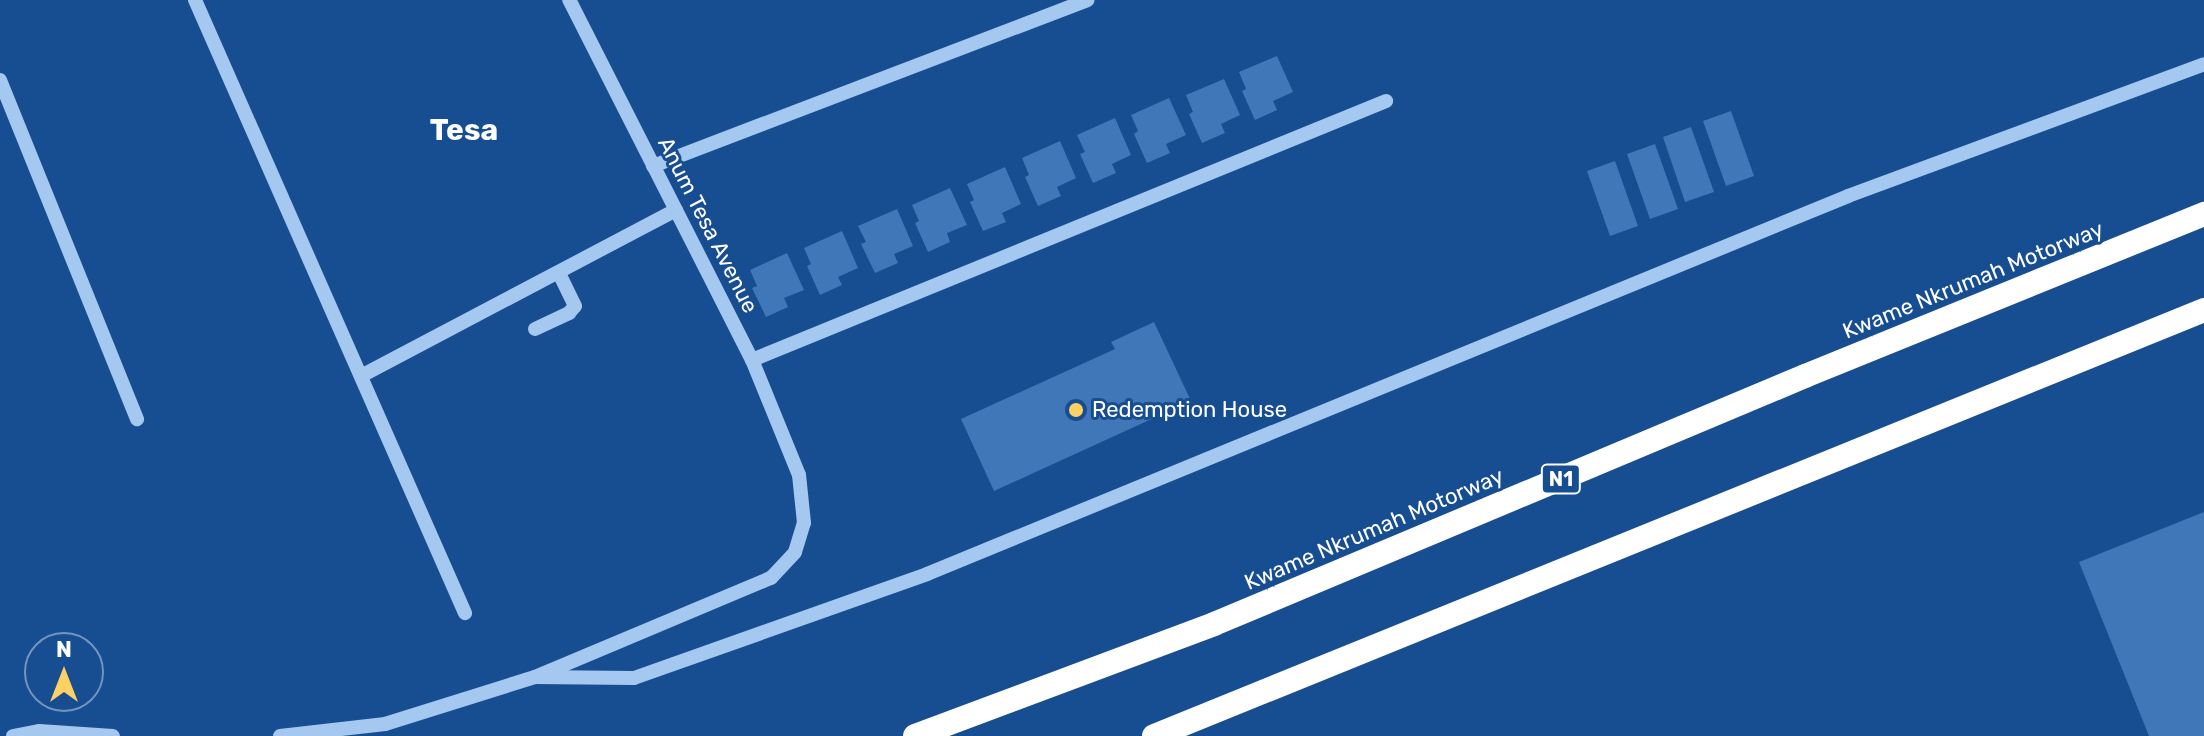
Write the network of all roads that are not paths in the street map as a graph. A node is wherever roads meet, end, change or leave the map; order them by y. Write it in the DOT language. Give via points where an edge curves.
graph roads {
  1 [pos="195,0"];
  2 [pos="569,0"];
  3 [pos="1087,0"];
  4 [pos="2204,64"];
  5 [pos="0,80"];
  6 [pos="1386,101"];
  7 [pos="653,166"];
  8 [pos="676,210"];
  9 [pos="2204,214"];
  10 [pos="559,273"];
  11 [pos="2204,310"];
  12 [pos="535,329"];
  13 [pos="752,360"];
  14 [pos="361,376"];
  15 [pos="137,419"];
  16 [pos="465,613"];
  17 [pos="535,677"];
  18 [pos="13,736"];
  19 [pos="113,736"];
  20 [pos="280,736"];
  21 [pos="915,736"];
  22 [pos="1154,736"];
  1 -- 14 [label="street"];
  2 -- 7 [label="street, Anum Tesa Avenue"];
  3 -- 7 [label="street"];
  4 -- 17 [label="street" via="1848,196 927,574 634,678"];
  5 -- 15 [label="street"];
  6 -- 13 [label="street"];
  7 -- 8 [label="street, Anum Tesa Avenue"];
  8 -- 10 [label="street"];
  8 -- 13 [label="street, Anum Tesa Avenue"];
  9 -- 21 [label="highway, Kwame Nkrumah Motorway / N1" via="1214,624"];
  10 -- 12 [label="street" via="575,306"];
  10 -- 14 [label="street"];
  11 -- 22 [label="highway"];
  13 -- 17 [label="street, Anum Tesa Avenue" via="799,475 804,523 795,552 771,578"];
  14 -- 16 [label="street"];
  17 -- 20 [label="street" via="385,724"];
  18 -- 19 [label="street" via="39,731"];
}
